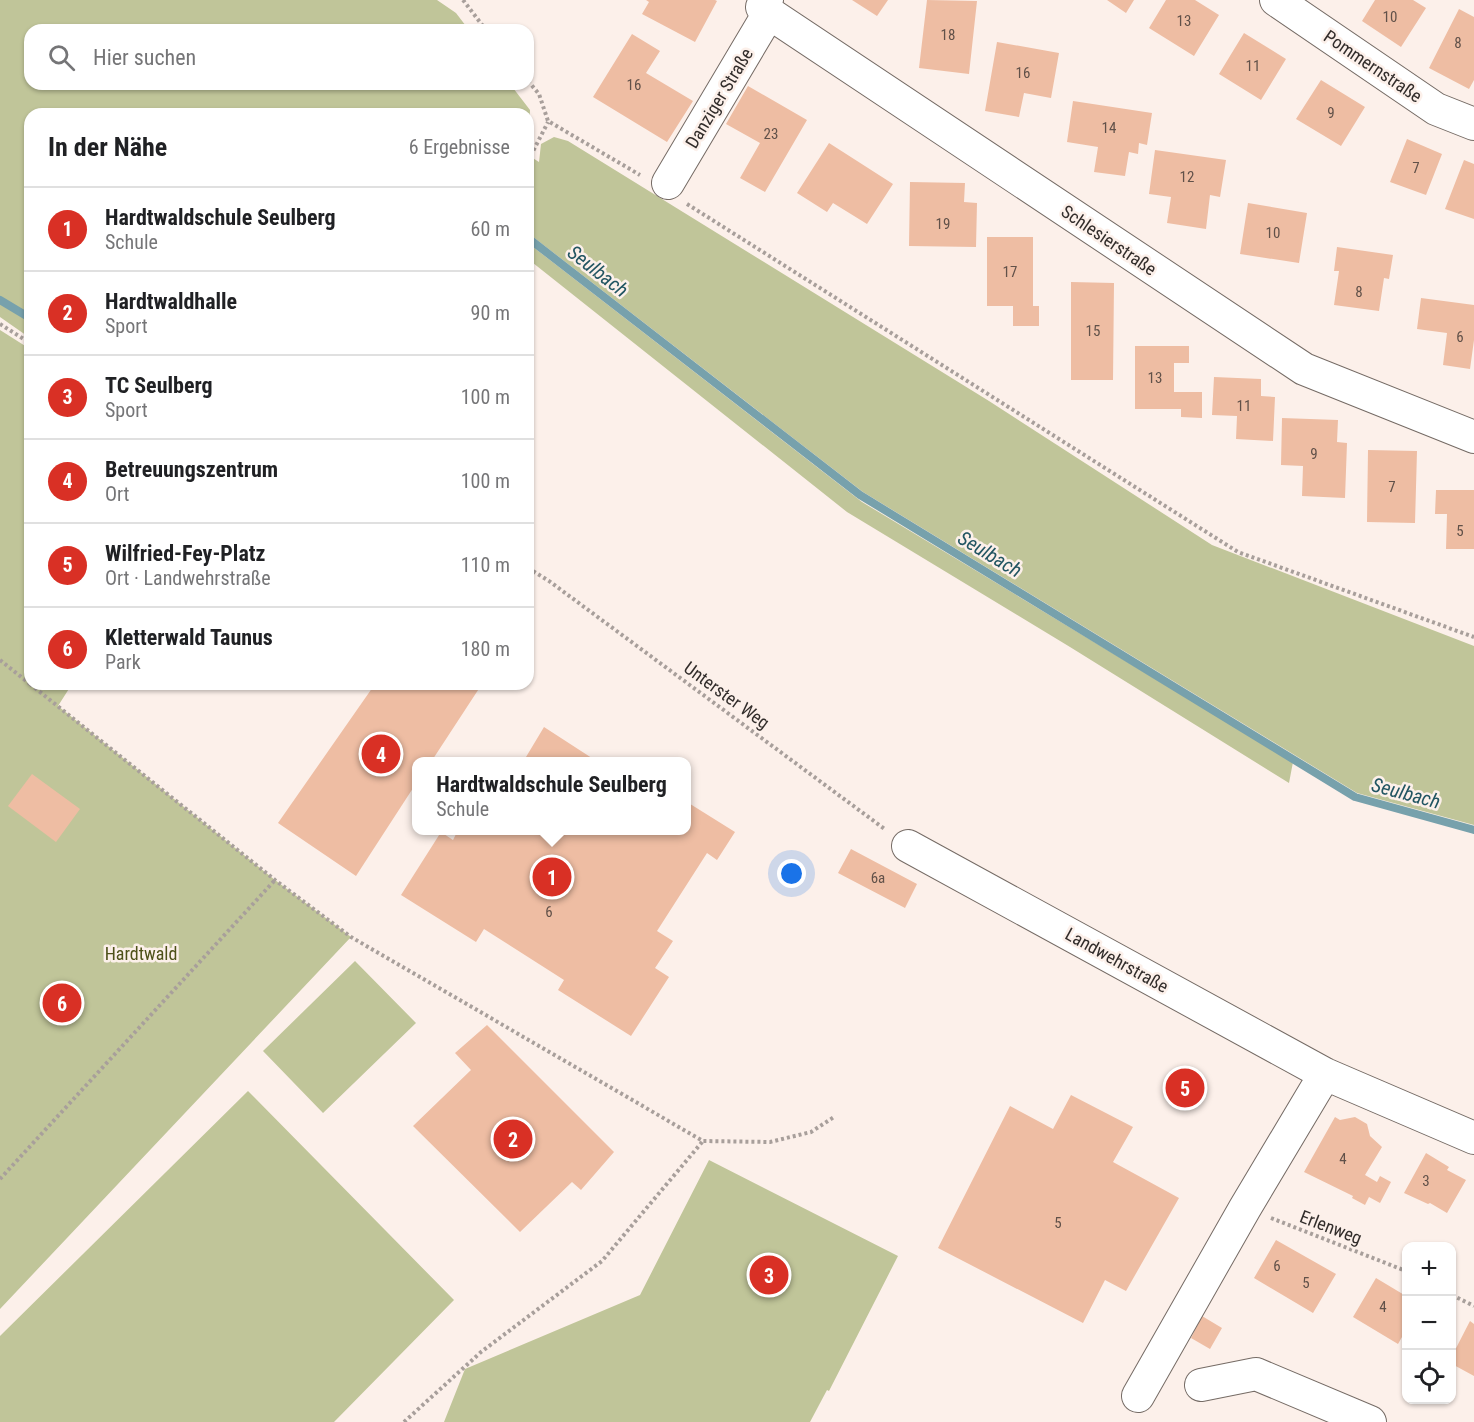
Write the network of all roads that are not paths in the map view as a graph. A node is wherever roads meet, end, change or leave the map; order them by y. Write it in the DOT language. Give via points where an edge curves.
graph roads {
  1 [pos="1276,0"];
  2 [pos="766,7"];
  3 [pos="1474,124"];
  4 [pos="666,188"];
  5 [pos="1474,436"];
  6 [pos="908,846"];
  7 [pos="1325,1074"];
  8 [pos="1474,1138"];
  9 [pos="1201,1385"];
  10 [pos="1138,1396"];
  11 [pos="1370,1422"];
  1 -- 3 [label="street, Pommernstraße" via="1436,109"];
  2 -- 4 [label="street, Danziger Straße"];
  2 -- 5 [label="street, Schlesierstraße" via="1304,369"];
  6 -- 7 [label="street, Landwehrstraße"];
  7 -- 8 [label="street, Landwehrstraße"];
  7 -- 10 [label="street"];
  9 -- 11 [label="street" via="1256,1374"];
}
